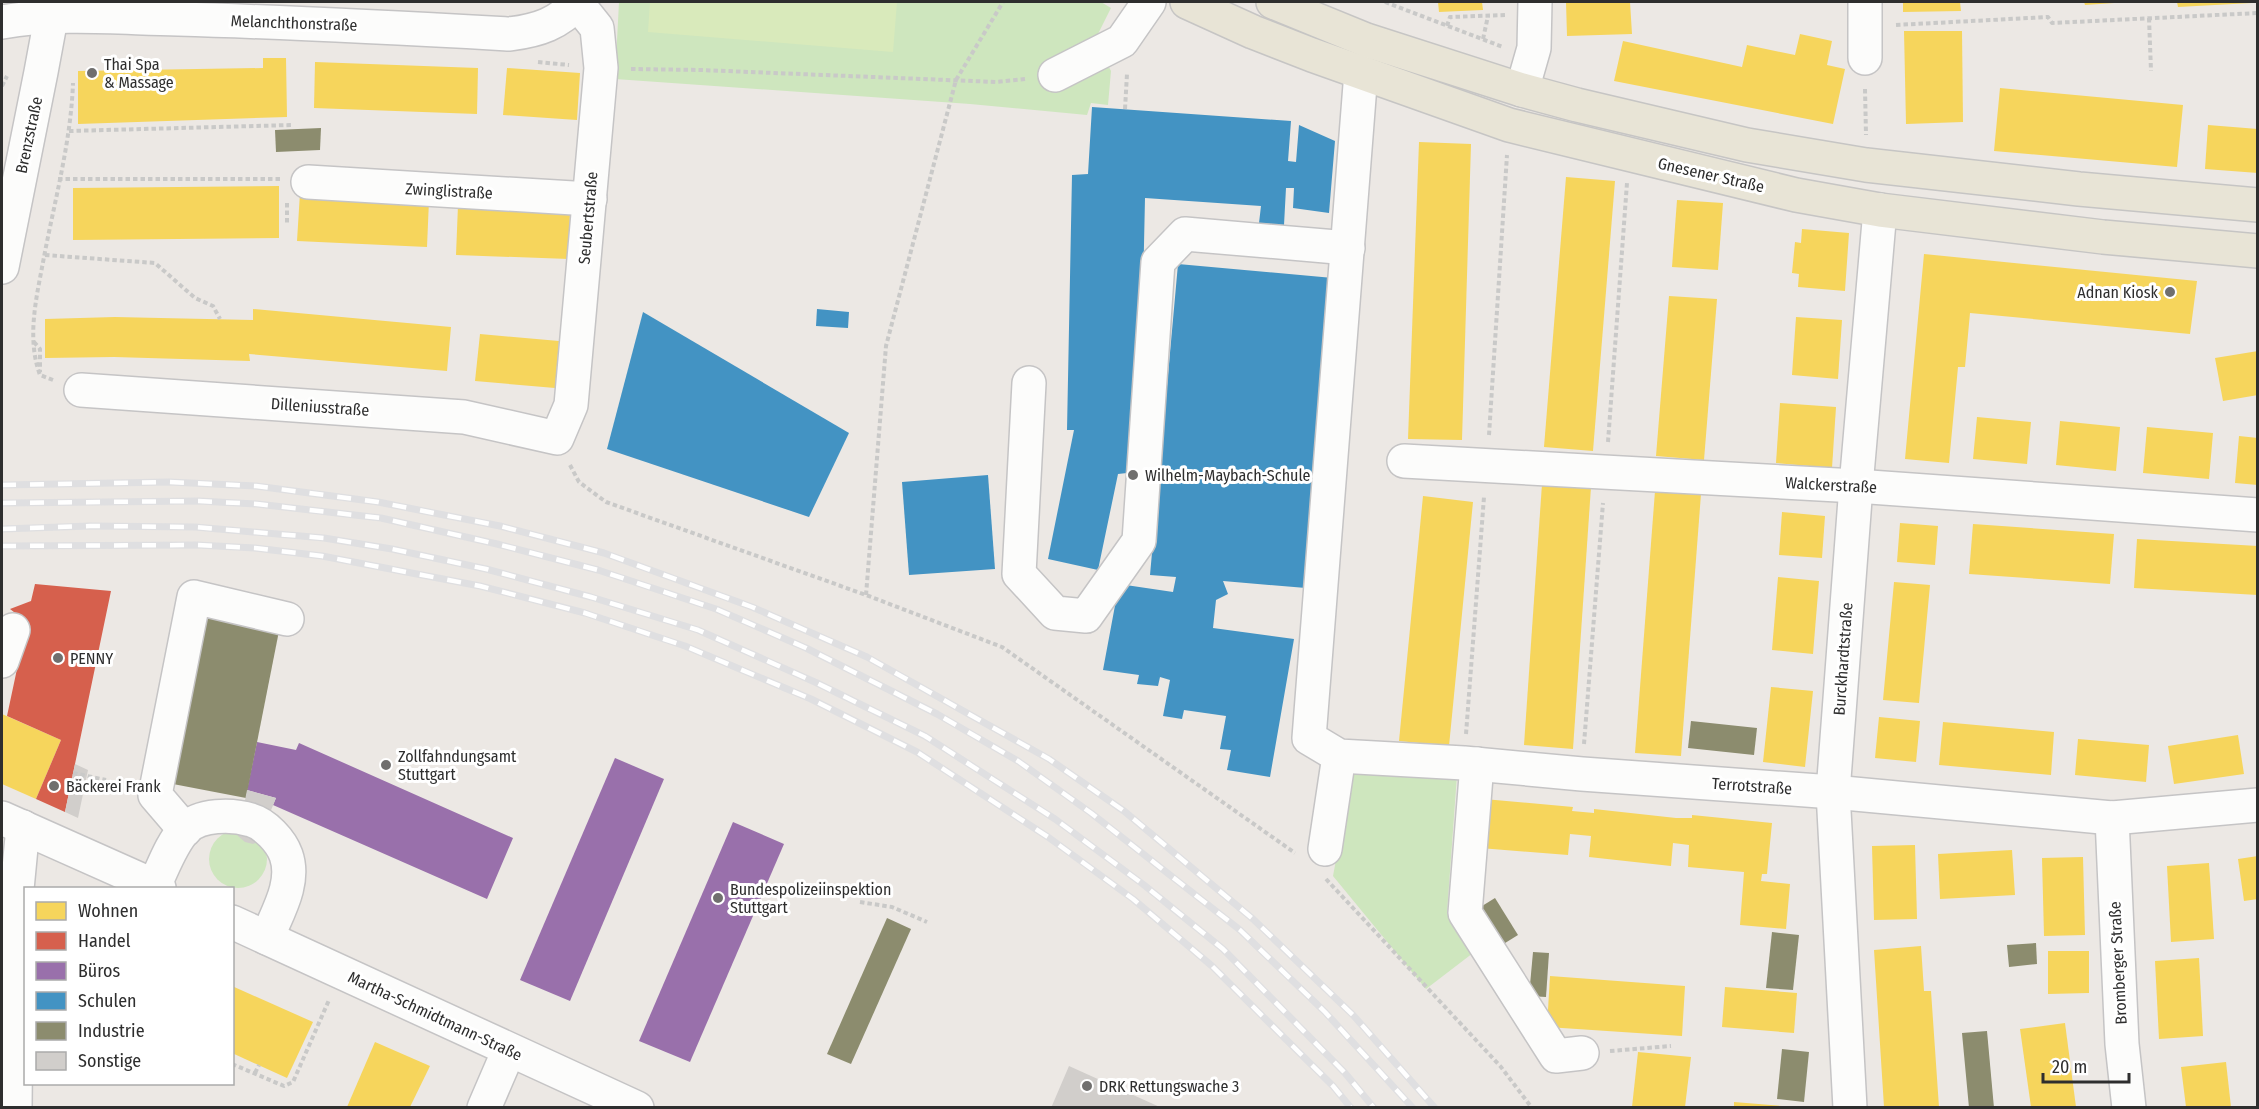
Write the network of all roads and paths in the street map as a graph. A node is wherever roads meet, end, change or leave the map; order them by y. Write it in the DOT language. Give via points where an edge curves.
graph roads {
  1 [pos="578,2"];
  2 [pos="1003,2"];
  3 [pos="1149,2"];
  4 [pos="1187,2"];
  5 [pos="1273,2"];
  6 [pos="1384,2"];
  7 [pos="1535,8"];
  8 [pos="52,9"];
  9 [pos="2258,13"];
  10 [pos="1488,16"];
  11 [pos="2149,18"];
  12 [pos="2,22"];
  13 [pos="1447,26"];
  14 [pos="1865,29"];
  15 [pos="1484,39"];
  16 [pos="1532,59"];
  17 [pos="601,68"];
  18 [pos="2151,71"];
  19 [pos="1361,72"];
  20 [pos="1055,75"];
  21 [pos="1127,77"];
  22 [pos="73,80"];
  23 [pos="956,80"];
  24 [pos="1522,90"];
  25 [pos="1865,96"];
  26 [pos="1125,110"];
  27 [pos="292,125"];
  28 [pos="1509,125"];
  29 [pos="69,131"];
  30 [pos="1866,132"];
  31 [pos="58,179"];
  32 [pos="294,188"];
  33 [pos="590,199"];
  34 [pos="2258,205"];
  35 [pos="1880,210"];
  36 [pos="287,225"];
  37 [pos="1348,248"];
  38 [pos="2258,251"];
  39 [pos="45,255"];
  40 [pos="2,267"];
  41 [pos="220,319"];
  42 [pos="34,342"];
  43 [pos="34,358"];
  44 [pos="40,375"];
  45 [pos="1029,383"];
  46 [pos="81,390"];
  47 [pos="557,438"];
  48 [pos="1404,461"];
  49 [pos="1487,466"];
  50 [pos="1856,486"];
  51 [pos="2258,515"];
  52 [pos="866,595"];
  53 [pos="287,619"];
  54 [pos="13,630"];
  55 [pos="2,661"];
  56 [pos="1339,756"];
  57 [pos="1471,764"];
  58 [pos="73,772"];
  59 [pos="106,780"];
  60 [pos="1833,792"];
  61 [pos="2258,805"];
  62 [pos="2112,818"];
  63 [pos="12,823"];
  64 [pos="185,830"];
  65 [pos="1314,860"];
  66 [pos="157,887"];
  67 [pos="860,902"];
  68 [pos="927,922"];
  69 [pos="234,923"];
  70 [pos="267,938"];
  71 [pos="329,998"];
  72 [pos="1671,1046"];
  73 [pos="509,1050"];
  74 [pos="1582,1053"];
  75 [pos="234,1065"];
  76 [pos="259,1065"];
  77 [pos="255,1073"];
  78 [pos="15,1107"];
  79 [pos="484,1107"];
  80 [pos="637,1107"];
  81 [pos="1532,1107"];
  82 [pos="1850,1107"];
  83 [pos="2129,1107"];
  1 -- 8 [label="street, Melanchthonstraße" via="560,20 535,31 510,34"];
  1 -- 17 [label="street, Seubertstraße" via="597,28"];
  2 -- 23 [label="path"];
  3 -- 20 [label="street" via="1122,40"];
  4 -- 19 [label="main road, Gnesener Straße" via="1253,32"];
  5 -- 24 [label="main road" via="1366,40"];
  6 -- 13 [label="path"];
  7 -- 10 [label="path"];
  7 -- 16 [label="street"];
  8 -- 12 [label="street, Melanchthonstraße"];
  8 -- 40 [label="street, Brenzstraße"];
  9 -- 11 [label="path"];
  10 -- 13 [label="path" via="1450,17"];
  10 -- 15 [label="path"];
  11 -- 14 [label="path" via="2052,23 2048,17"];
  11 -- 18 [label="path"];
  13 -- 15 [label="path"];
  15 -- 16 [label="path"];
  16 -- 24 [label="street"];
  17 -- 23 [label="path"];
  17 -- 33 [label="street, Seubertstraße"];
  19 -- 28 [label="main road, Gnesener Straße"];
  19 -- 37 [label="street"];
  20 -- 23 [label="path" via="996,82"];
  21 -- 26 [label="path"];
  22 -- 29 [label="path"];
  23 -- 52 [label="path" via="886,346"];
  24 -- 34 [label="main road" via="1747,145 1866,165"];
  25 -- 30 [label="path"];
  27 -- 29 [label="path"];
  28 -- 35 [label="main road, Gnesener Straße" via="1796,195"];
  28 -- 49 [label="path"];
  29 -- 31 [label="path"];
  31 -- 32 [label="path"];
  31 -- 39 [label="path"];
  32 -- 33 [label="street, Zwinglistraße"];
  32 -- 36 [label="path"];
  33 -- 47 [label="street, Seubertstraße" via="571,405"];
  35 -- 38 [label="main road, Gnesener Straße"];
  35 -- 50 [label="street, Burckhardtstraße"];
  37 -- 45 [label="street" via="1185,234 1158,262 1139,541 1086,616 1056,613 1019,574"];
  37 -- 56 [label="street" via="1310,738"];
  39 -- 41 [label="path" via="155,263 195,298 213,306"];
  39 -- 42 [label="path" via="34,310"];
  42 -- 43 [label="path"];
  42 -- 44 [label="path" via="40,349"];
  46 -- 47 [label="street, Dilleniusstraße" via="464,417"];
  47 -- 52 [label="path" via="579,482 606,502"];
  48 -- 49 [label="street, Walckerstraße"];
  49 -- 50 [label="street, Walckerstraße"];
  49 -- 57 [label="path"];
  50 -- 51 [label="street, Walckerstraße"];
  50 -- 60 [label="street, Burckhardtstraße"];
  52 -- 65 [label="path" via="1002,646"];
  53 -- 64 [label="street" via="194,597 155,795"];
  54 -- 55 [label="street"];
  56 -- 57 [label="street, Terrotstraße"];
  56 -- 65 [label="street"];
  57 -- 60 [label="street, Terrotstraße"];
  57 -- 74 [label="street" via="1465,913 1556,1056"];
  58 -- 59 [label="path"];
  60 -- 62 [label="street, Terrotstraße"];
  60 -- 82 [label="street, Burckhardtstraße"];
  61 -- 62 [label="street, Terrotstraße"];
  62 -- 83 [label="street, Bromberger Straße" via="2122,1044"];
  63 -- 66 [label="street"];
  63 -- 78 [label="street" via="17,889"];
  64 -- 66 [label="street"];
  64 -- 70 [label="street" via="208,818 229,817 253,820 274,836 286,855 289,885"];
  65 -- 81 [label="path" via="1501,1067"];
  67 -- 68 [label="path" via="892,907"];
  69 -- 70 [label="street, Martha-Schmidtmann-Straße"];
  70 -- 73 [label="street, Martha-Schmidtmann-Straße"];
  71 -- 77 [label="path" via="292,1082 284,1086"];
  72 -- 74 [label="path"];
  73 -- 79 [label="street"];
  73 -- 80 [label="street, Martha-Schmidtmann-Straße"];
  75 -- 77 [label="path"];
  76 -- 77 [label="path"];
}
